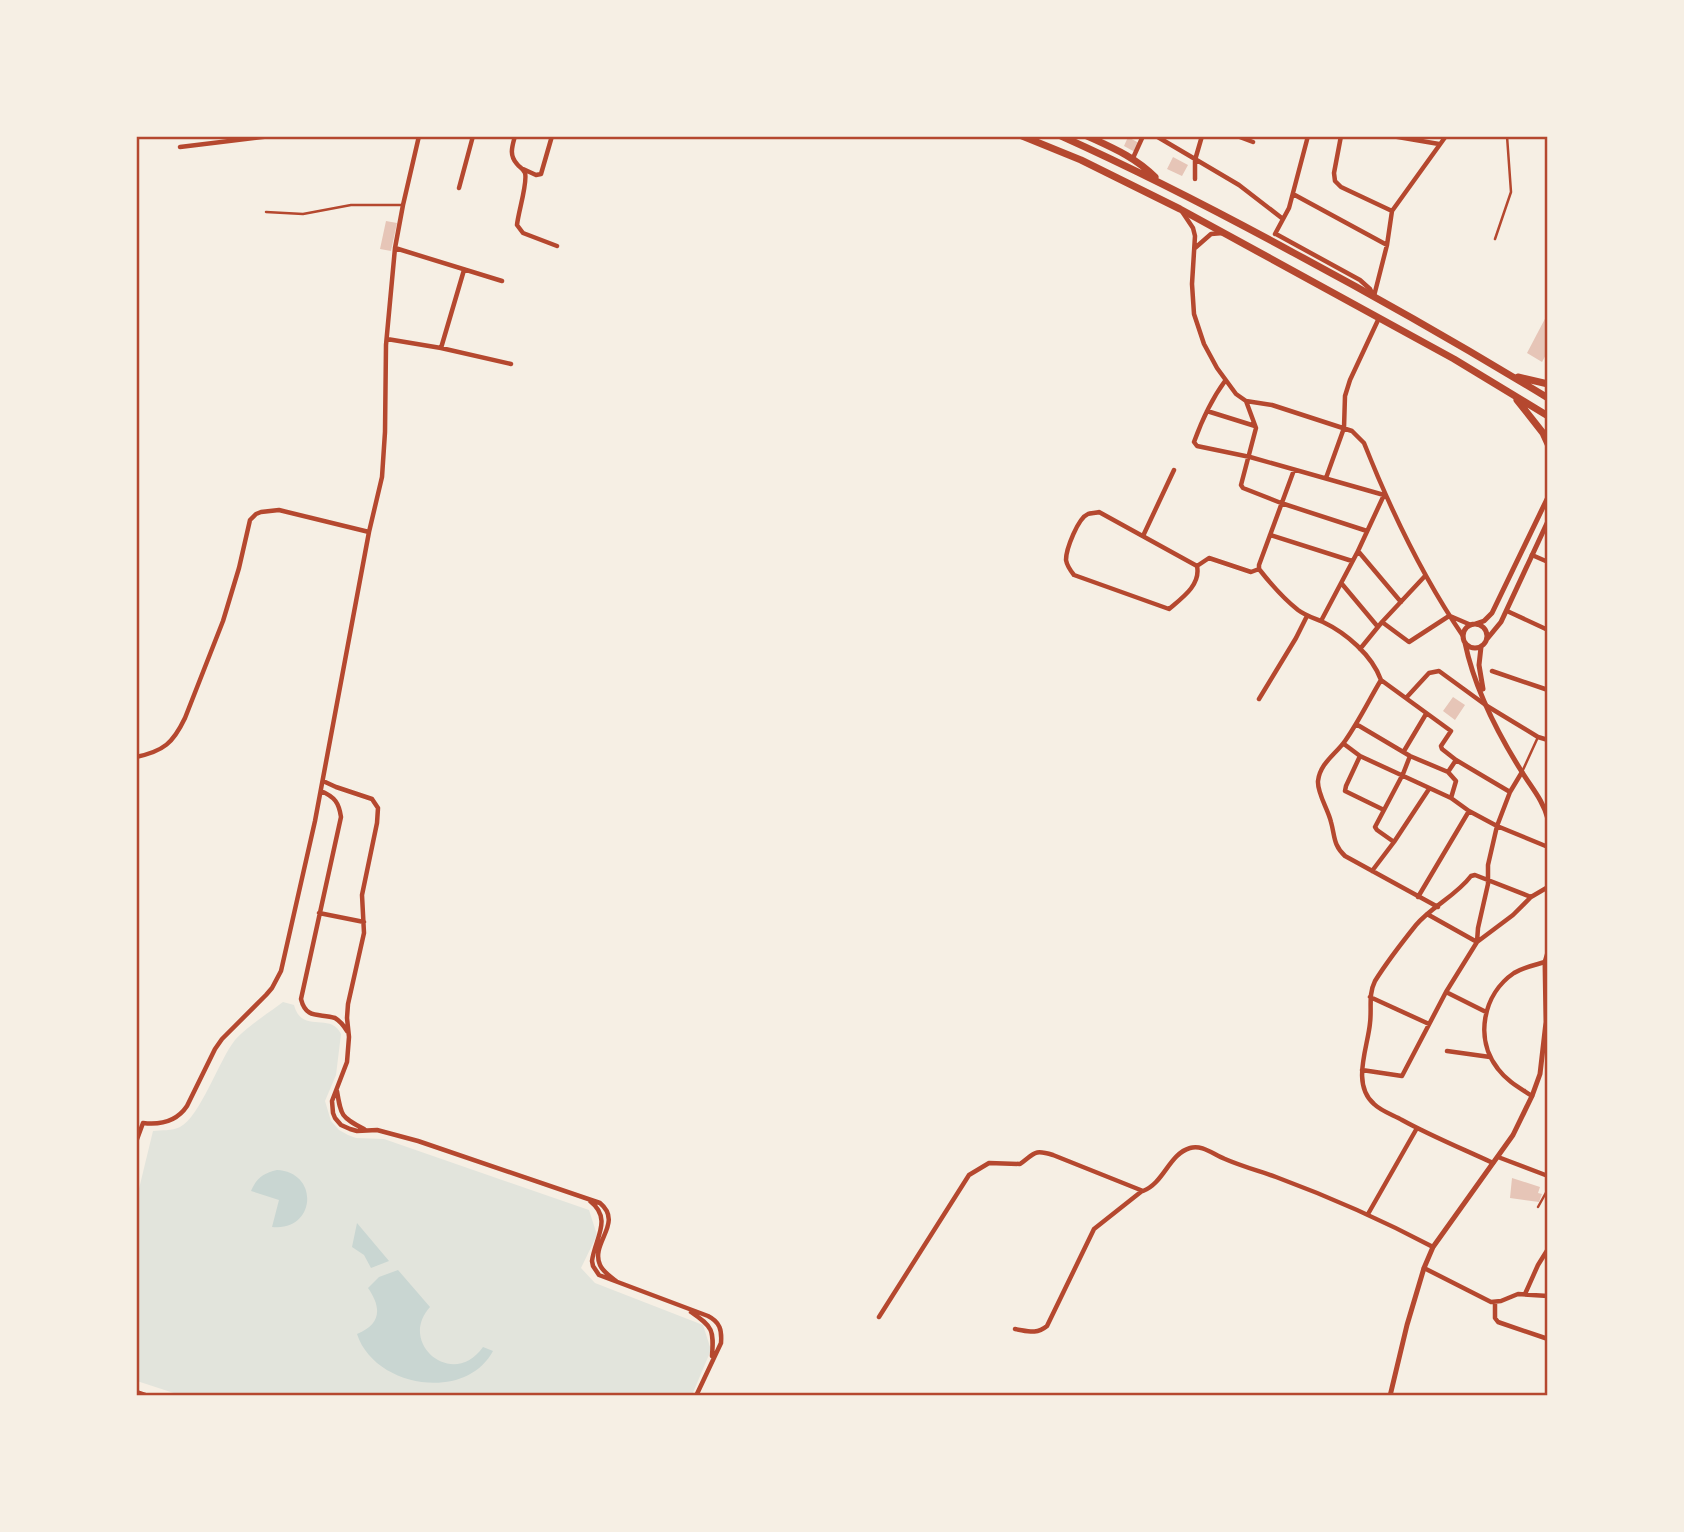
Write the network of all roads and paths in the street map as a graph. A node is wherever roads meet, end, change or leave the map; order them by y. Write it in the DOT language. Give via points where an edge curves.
graph roads {
  1 [pos="271,136"];
  2 [pos="419,136"];
  3 [pos="473,136"];
  4 [pos="515,136"];
  5 [pos="552,136"];
  6 [pos="1022,136"];
  7 [pos="1061,136"];
  8 [pos="1087,136"];
  9 [pos="1143,136"];
  10 [pos="1156,136"];
  11 [pos="1202,136"];
  12 [pos="1237,136"];
  13 [pos="1308,136"];
  14 [pos="1341,136"];
  15 [pos="1392,136"];
  16 [pos="1446,136"];
  17 [pos="1507,136"];
  18 [pos="1253,142"];
  19 [pos="1439,144"];
  20 [pos="180,147"];
  21 [pos="1133,158"];
  22 [pos="1195,160"];
  23 [pos="523,169"];
  24 [pos="1195,179"];
  25 [pos="1161,182"];
  26 [pos="459,188"];
  27 [pos="1293,194"];
  28 [pos="403,205"];
  29 [pos="1180,208"];
  30 [pos="1392,211"];
  31 [pos="266,212"];
  32 [pos="1283,219"];
  33 [pos="1223,233"];
  34 [pos="1274,237"];
  35 [pos="1495,239"];
  36 [pos="1387,244"];
  37 [pos="557,247"];
  38 [pos="395,248"];
  39 [pos="1195,249"];
  40 [pos="464,270"];
  41 [pos="502,281"];
  42 [pos="1374,296"];
  43 [pos="1378,318"];
  44 [pos="387,339"];
  45 [pos="442,348"];
  46 [pos="511,364"];
  47 [pos="1506,373"];
  48 [pos="1225,381"];
  49 [pos="1548,384"];
  50 [pos="1513,394"];
  51 [pos="1548,398"];
  52 [pos="1246,401"];
  53 [pos="1207,411"];
  54 [pos="1548,416"];
  55 [pos="1255,426"];
  56 [pos="1344,428"];
  57 [pos="1548,444"];
  58 [pos="1250,457"];
  59 [pos="1174,470"];
  60 [pos="1294,470"];
  61 [pos="1326,478"];
  62 [pos="1384,495"];
  63 [pos="1548,497"];
  64 [pos="1281,503"];
  65 [pos="1548,521"];
  66 [pos="1367,531"];
  67 [pos="369,532"];
  68 [pos="1270,535"];
  69 [pos="1143,536"];
  70 [pos="1358,551"];
  71 [pos="1532,555"];
  72 [pos="1352,561"];
  73 [pos="1548,562"];
  74 [pos="1197,566"];
  75 [pos="1259,569"];
  76 [pos="1425,576"];
  77 [pos="1342,584"];
  78 [pos="1401,602"];
  79 [pos="1507,611"];
  80 [pos="1307,616"];
  81 [pos="1449,616"];
  82 [pos="1321,621"];
  83 [pos="1380,624"];
  84 [pos="1473,625"];
  85 [pos="1548,630"];
  86 [pos="1464,639"];
  87 [pos="1487,639"];
  88 [pos="1481,647"];
  89 [pos="1360,649"];
  90 [pos="1492,671"];
  91 [pos="1381,680"];
  92 [pos="1548,681"];
  93 [pos="1546,689"];
  94 [pos="1406,698"];
  95 [pos="1259,699"];
  96 [pos="1487,706"];
  97 [pos="1426,714"];
  98 [pos="1356,724"];
  99 [pos="1538,737"];
  100 [pos="1548,740"];
  101 [pos="1344,744"];
  102 [pos="1404,751"];
  103 [pos="1360,756"];
  104 [pos="1410,756"];
  105 [pos="136,758"];
  106 [pos="1456,760"];
  107 [pos="1448,772"];
  108 [pos="1522,772"];
  109 [pos="1403,774"];
  110 [pos="323,780"];
  111 [pos="1429,789"];
  112 [pos="321,791"];
  113 [pos="1510,792"];
  114 [pos="1451,798"];
  115 [pos="1384,810"];
  116 [pos="1469,811"];
  117 [pos="1548,819"];
  118 [pos="1497,826"];
  119 [pos="1394,842"];
  120 [pos="1548,847"];
  121 [pos="1548,853"];
  122 [pos="1372,871"];
  123 [pos="1548,874"];
  124 [pos="1489,880"];
  125 [pos="1548,887"];
  126 [pos="1418,897"];
  127 [pos="1531,897"];
  128 [pos="1438,907"];
  129 [pos="319,913"];
  130 [pos="1427,914"];
  131 [pos="364,922"];
  132 [pos="1477,942"];
  133 [pos="1548,952"];
  134 [pos="1545,962"];
  135 [pos="1446,992"];
  136 [pos="1370,997"];
  137 [pos="348,1004"];
  138 [pos="1486,1012"];
  139 [pos="333,1018"];
  140 [pos="1547,1022"];
  141 [pos="1429,1024"];
  142 [pos="349,1037"];
  143 [pos="1447,1051"];
  144 [pos="1490,1057"];
  145 [pos="1362,1070"];
  146 [pos="1532,1096"];
  147 [pos="1417,1128"];
  148 [pos="136,1142"];
  149 [pos="1499,1157"];
  150 [pos="1494,1163"];
  151 [pos="1548,1177"];
  152 [pos="1548,1189"];
  153 [pos="1143,1191"];
  154 [pos="1538,1207"];
  155 [pos="1368,1214"];
  156 [pos="1433,1247"];
  157 [pos="1548,1249"];
  158 [pos="1424,1268"];
  159 [pos="1525,1294"];
  160 [pos="1548,1296"];
  161 [pos="1495,1302"];
  162 [pos="687,1309"];
  163 [pos="879,1317"];
  164 [pos="1015,1329"];
  165 [pos="1548,1339"];
  166 [pos="712,1361"];
  167 [pos="136,1392"];
  168 [pos="148,1395"];
  169 [pos="696,1395"];
  170 [pos="1390,1395"];
  1 -- 20 [label="street"];
  2 -- 28 [label="street"];
  3 -- 26 [label="street"];
  4 -- 23 [label="street" via="512,155"];
  5 -- 23 [label="street" via="541,174"];
  6 -- 29 [label="main road"];
  7 -- 25 [label="main road"];
  8 -- 21 [label="main road"];
  9 -- 21 [label="street"];
  10 -- 22 [label="street"];
  11 -- 22 [label="street"];
  12 -- 18 [label="street"];
  13 -- 27 [label="street"];
  14 -- 30 [label="street" via="1335,181"];
  15 -- 19 [label="street"];
  16 -- 19 [label="street"];
  17 -- 35 [label="lane" via="1512,187"];
  19 -- 30 [label="street"];
  21 -- 25 [label="main road"];
  22 -- 24 [label="street"];
  22 -- 32 [label="street" via="1239,185"];
  23 -- 37 [label="street" via="526,178 519,230"];
  25 -- 34 [label="main road"];
  27 -- 32 [label="street"];
  27 -- 36 [label="street"];
  28 -- 31 [label="lane" via="351,205 303,214"];
  28 -- 38 [label="street"];
  29 -- 33 [label="main road"];
  29 -- 39 [label="street" via="1193,228"];
  30 -- 36 [label="street"];
  32 -- 34 [label="street"];
  33 -- 39 [label="street" via="1211,234"];
  33 -- 43 [label="main road"];
  34 -- 42 [label="main road"];
  36 -- 42 [label="street"];
  38 -- 40 [label="street"];
  38 -- 44 [label="street"];
  39 -- 48 [label="street" via="1194,314 1204,344"];
  40 -- 41 [label="street"];
  40 -- 45 [label="street"];
  42 -- 47 [label="main road"];
  43 -- 50 [label="main road"];
  43 -- 56 [label="street" via="1348,388"];
  44 -- 45 [label="street"];
  44 -- 67 [label="street" via="384,457"];
  45 -- 46 [label="street"];
  47 -- 49 [label="main road"];
  47 -- 51 [label="main road"];
  48 -- 52 [label="street"];
  48 -- 53 [label="street"];
  50 -- 54 [label="main road"];
  50 -- 57 [label="main road"];
  52 -- 55 [label="street"];
  52 -- 56 [label="street"];
  53 -- 55 [label="street"];
  53 -- 58 [label="street" via="1195,444"];
  55 -- 58 [label="street"];
  56 -- 61 [label="street"];
  56 -- 62 [label="street" via="1364,443"];
  58 -- 60 [label="street"];
  58 -- 64 [label="street" via="1243,488"];
  59 -- 69 [label="street"];
  60 -- 61 [label="street"];
  60 -- 64 [label="street"];
  61 -- 62 [label="street"];
  62 -- 66 [label="street"];
  62 -- 76 [label="street"];
  63 -- 84 [label="street" via="1492,613"];
  64 -- 66 [label="street"];
  64 -- 68 [label="street"];
  65 -- 71 [label="street"];
  66 -- 70 [label="street"];
  67 -- 105 [label="street" via="279,510 256,514 250,520 223,621 185,718 167,746"];
  67 -- 110 [label="street"];
  68 -- 72 [label="street"];
  68 -- 75 [label="street"];
  69 -- 74 [label="street"];
  69 -- 74 [label="street" via="1100,512 1089,513 1074,534 1068,568 1074,575 1169,609 1191,589 1199,573"];
  70 -- 72 [label="street"];
  70 -- 78 [label="street"];
  71 -- 73 [label="street"];
  71 -- 79 [label="street"];
  72 -- 77 [label="street"];
  74 -- 75 [label="street" via="1209,558 1251,572"];
  75 -- 80 [label="street"];
  76 -- 78 [label="street"];
  76 -- 81 [label="street"];
  77 -- 82 [label="street"];
  77 -- 83 [label="street"];
  78 -- 83 [label="street"];
  79 -- 85 [label="street"];
  79 -- 87 [label="street"];
  80 -- 82 [label="street"];
  80 -- 95 [label="street"];
  81 -- 83 [label="street" via="1412,641"];
  81 -- 84 [label="street"];
  81 -- 86 [label="street"];
  82 -- 89 [label="street"];
  83 -- 89 [label="street"];
  84 -- 86 [label="street" via="1465,629"];
  84 -- 87 [label="street" via="1485,629"];
  86 -- 88 [label="street" via="1472,648"];
  86 -- 96 [label="street"];
  87 -- 88 [label="street"];
  88 -- 96 [label="street" via="1480,673"];
  89 -- 91 [label="street"];
  90 -- 93 [label="street"];
  91 -- 94 [label="street"];
  91 -- 98 [label="street"];
  92 -- 93 [label="street"];
  94 -- 96 [label="street" via="1429,673 1439,671"];
  94 -- 97 [label="street"];
  96 -- 99 [label="street"];
  96 -- 108 [label="street"];
  97 -- 102 [label="street"];
  97 -- 106 [label="street" via="1451,731 1441,747"];
  98 -- 101 [label="street"];
  98 -- 102 [label="street"];
  99 -- 100 [label="street"];
  99 -- 108 [label="lane"];
  101 -- 103 [label="street"];
  101 -- 122 [label="street" via="1320,772 1319,792 1339,851"];
  102 -- 104 [label="street"];
  103 -- 109 [label="street"];
  103 -- 115 [label="street" via="1345,790"];
  104 -- 107 [label="street"];
  104 -- 109 [label="street"];
  106 -- 107 [label="street"];
  106 -- 113 [label="street"];
  107 -- 114 [label="street" via="1455,781"];
  108 -- 113 [label="street"];
  108 -- 117 [label="street"];
  109 -- 111 [label="street"];
  109 -- 115 [label="street"];
  110 -- 112 [label="street"];
  110 -- 131 [label="street" via="372,799 378,808 362,895"];
  111 -- 114 [label="street"];
  111 -- 119 [label="street"];
  112 -- 129 [label="street" via="337,802 341,817"];
  112 -- 148 [label="street" via="278,979 222,1039 182,1114 141,1124"];
  113 -- 118 [label="street"];
  114 -- 116 [label="street"];
  115 -- 119 [label="street" via="1375,827"];
  116 -- 118 [label="street"];
  116 -- 126 [label="street"];
  118 -- 120 [label="street"];
  118 -- 124 [label="street"];
  119 -- 122 [label="street"];
  121 -- 123 [label="street"];
  122 -- 126 [label="street"];
  124 -- 127 [label="street"];
  124 -- 128 [label="street" via="1471,876"];
  124 -- 132 [label="street"];
  125 -- 127 [label="street"];
  126 -- 128 [label="street"];
  127 -- 132 [label="street"];
  128 -- 130 [label="street"];
  129 -- 131 [label="street"];
  129 -- 139 [label="street" via="301,999 308,1011"];
  130 -- 132 [label="street"];
  130 -- 136 [label="street" via="1374,983"];
  131 -- 137 [label="street"];
  132 -- 135 [label="street"];
  133 -- 134 [label="street"];
  134 -- 138 [label="street" via="1512,974 1496,991"];
  134 -- 140 [label="street"];
  135 -- 138 [label="street"];
  135 -- 141 [label="street"];
  136 -- 141 [label="street"];
  136 -- 145 [label="street"];
  137 -- 139 [label="street" via="343,1014"];
  137 -- 142 [label="street"];
  138 -- 144 [label="street" via="1484,1035"];
  139 -- 142 [label="street"];
  140 -- 146 [label="street"];
  141 -- 145 [label="street" via="1402,1076"];
  142 -- 162 [label="street" via="346,1068 337,1090 344,1118 365,1130 418,1141 600,1202 608,1213 598,1256 604,1272 615,1281"];
  143 -- 144 [label="street"];
  144 -- 146 [label="street" via="1503,1076"];
  145 -- 147 [label="street" via="1363,1085 1374,1105"];
  146 -- 149 [label="street"];
  147 -- 150 [label="street"];
  147 -- 155 [label="street"];
  149 -- 150 [label="street"];
  149 -- 151 [label="street"];
  150 -- 156 [label="street"];
  152 -- 154 [label="lane"];
  153 -- 155 [label="street" via="1153,1186 1175,1157 1195,1146"];
  153 -- 163 [label="street" via="1037,1152 1020,1164 989,1163 969,1175"];
  153 -- 164 [label="street" via="1094,1229 1047,1325 1041,1331"];
  155 -- 156 [label="street"];
  156 -- 158 [label="street"];
  157 -- 159 [label="street"];
  158 -- 161 [label="street"];
  158 -- 170 [label="street"];
  159 -- 160 [label="street"];
  159 -- 161 [label="street"];
  161 -- 165 [label="street" via="1498,1322"];
  162 -- 166 [label="street" via="711,1331"];
  162 -- 166 [label="street" via="718,1322 721,1343"];
  166 -- 169 [label="street"];
  167 -- 168 [label="street"];
}
